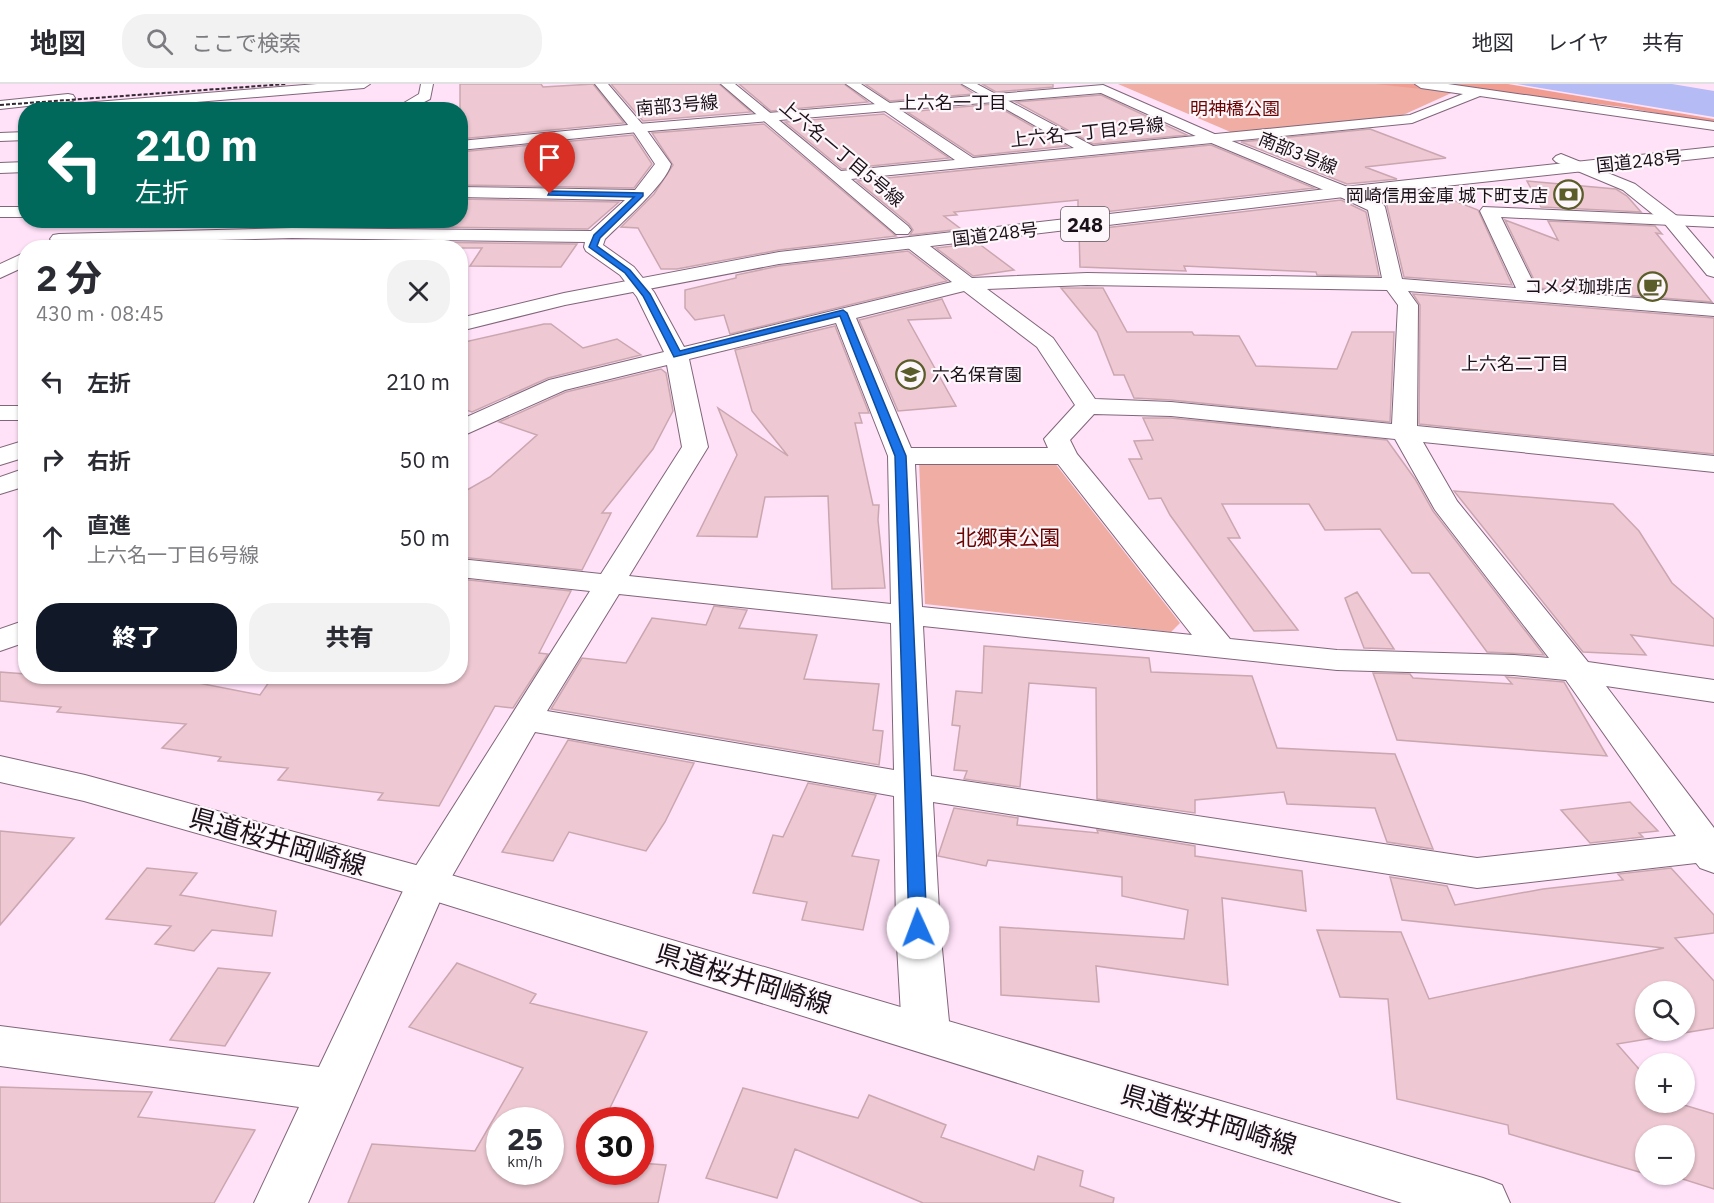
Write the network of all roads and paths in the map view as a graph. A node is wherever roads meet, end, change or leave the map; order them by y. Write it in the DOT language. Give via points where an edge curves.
graph roads {
  1 [pos="364,84"];
  2 [pos="427,84"];
  3 [pos="601,84"];
  4 [pos="728,84"];
  5 [pos="852,84"];
  6 [pos="968,84"];
  7 [pos="1421,84"];
  8 [pos="1098,86"];
  9 [pos="223,87"];
  10 [pos="77,88"];
  11 [pos="1479,92"];
  12 [pos="0,94"];
  13 [pos="994,98"];
  14 [pos="37,102"];
  15 [pos="108,102"];
  16 [pos="224,102"];
  17 [pos="413,102"];
  18 [pos="18,104"];
  19 [pos="0,105"];
  20 [pos="886,107"];
  21 [pos="18,112"];
  22 [pos="0,113"];
  23 [pos="768,117"];
  24 [pos="1714,126"];
  25 [pos="638,128"];
  26 [pos="18,136"];
  27 [pos="0,137"];
  28 [pos="1214,139"];
  29 [pos="1714,140"];
  30 [pos="468,145"];
  31 [pos="1091,152"];
  32 [pos="1714,153"];
  33 [pos="1561,159"];
  34 [pos="970,163"];
  35 [pos="18,167"];
  36 [pos="1584,167"];
  37 [pos="0,168"];
  38 [pos="837,176"];
  39 [pos="1321,183"];
  40 [pos="468,192"];
  41 [pos="1344,192"];
  42 [pos="640,195"];
  43 [pos="0,212"];
  44 [pos="18,212"];
  45 [pos="1671,220"];
  46 [pos="1714,222"];
  47 [pos="65,228"];
  48 [pos="290,228"];
  49 [pos="326,228"];
  50 [pos="596,237"];
  51 [pos="909,237"];
  52 [pos="55,240"];
  53 [pos="215,240"];
  54 [pos="18,262"];
  55 [pos="1714,271"];
  56 [pos="0,272"];
  57 [pos="631,278"];
  58 [pos="552,284"];
  59 [pos="968,284"];
  60 [pos="1393,284"];
  61 [pos="529,290"];
  62 [pos="1528,294"];
  63 [pos="468,305"];
  64 [pos="1714,310"];
  65 [pos="843,313"];
  66 [pos="468,323"];
  67 [pos="677,355"];
  68 [pos="1088,406"];
  69 [pos="18,412"];
  70 [pos="0,413"];
  71 [pos="468,426"];
  72 [pos="1404,432"];
  73 [pos="18,451"];
  74 [pos="901,456"];
  75 [pos="1065,456"];
  76 [pos="0,457"];
  77 [pos="1714,464"];
  78 [pos="18,479"];
  79 [pos="0,486"];
  80 [pos="468,569"];
  81 [pos="611,584"];
  82 [pos="907,615"];
  83 [pos="18,633"];
  84 [pos="0,641"];
  85 [pos="1220,648"];
  86 [pos="1576,671"];
  87 [pos="1714,691"];
  88 [pos="525,719"];
  89 [pos="0,770"];
  90 [pos="912,786"];
  91 [pos="1710,853"];
  92 [pos="427,883"];
  93 [pos="926,1032"];
  94 [pos="0,1046"];
  95 [pos="332,1090"];
  96 [pos="1466,1200"];
  97 [pos="281,1203"];
  1 -- 9 [label="main road"];
  2 -- 17 [label="main road" via="425,96"];
  3 -- 25 [label="main road"];
  4 -- 23 [label="main road, 上六名一丁目5号線"];
  5 -- 20 [label="main road"];
  6 -- 13 [label="main road"];
  7 -- 11 [label="main road"];
  8 -- 13 [label="main road, 南部3号線"];
  8 -- 28 [label="main road, 南部3号線"];
  9 -- 14 [label="main road"];
  9 -- 15 [label="main road"];
  9 -- 16 [label="main road"];
  10 -- 12 [label="main road"];
  11 -- 24 [label="main road"];
  11 -- 28 [label="main road, 上六名一丁目2号線" via="1412,119"];
  13 -- 20 [label="main road, 南部3号線"];
  13 -- 31 [label="main road"];
  18 -- 19 [label="main road"];
  20 -- 23 [label="main road, 南部3号線"];
  20 -- 34 [label="main road"];
  21 -- 22 [label="main road"];
  23 -- 25 [label="main road, 南部3号線"];
  23 -- 38 [label="main road, 上六名一丁目5号線"];
  25 -- 30 [label="main road, 南部3号線"];
  25 -- 42 [label="main road" via="663,165"];
  26 -- 27 [label="main road"];
  28 -- 31 [label="main road, 上六名一丁目2号線"];
  28 -- 39 [label="main road, 南部3号線"];
  29 -- 33 [label="main road, 国道248号 / 248"];
  31 -- 34 [label="main road, 上六名一丁目2号線"];
  32 -- 36 [label="main road, 国道248号 / 248"];
  33 -- 36 [label="main road"];
  33 -- 39 [label="main road, 国道248号 / 248"];
  34 -- 38 [label="main road, 上六名一丁目2号線"];
  35 -- 37 [label="main road"];
  36 -- 41 [label="main road, 国道248号 / 248"];
  36 -- 45 [label="main road" via="1629,187"];
  38 -- 51 [label="main road, 上六名一丁目5号線"];
  39 -- 41 [label="main road, 南部3号線"];
  39 -- 51 [label="main road, 国道248号 / 248"];
  40 -- 42 [label="main road"];
  41 -- 51 [label="main road, 国道248号 / 248"];
  41 -- 60 [label="main road, 南部3号線" via="1376,207"];
  42 -- 50 [label="main road"];
  43 -- 44 [label="main road"];
  45 -- 46 [label="main road"];
  45 -- 55 [label="main road"];
  45 -- 62 [label="main road" via="1489,211"];
  47 -- 52 [label="main road"];
  48 -- 53 [label="main road"];
  49 -- 50 [label="main road"];
  50 -- 57 [label="main road" via="593,247"];
  51 -- 57 [label="main road, 国道248号 / 248"];
  51 -- 59 [label="main road, 上六名一丁目5号線"];
  54 -- 56 [label="main road"];
  57 -- 58 [label="main road, 国道248号 / 248"];
  57 -- 66 [label="main road, 国道248号 / 248"];
  57 -- 67 [label="main road" via="647,296"];
  59 -- 60 [label="main road" via="1087,279"];
  59 -- 65 [label="main road"];
  59 -- 68 [label="main road, 上六名一丁目5号線" via="1044,343"];
  60 -- 62 [label="main road"];
  60 -- 72 [label="main road" via="1408,305"];
  61 -- 63 [label="main road"];
  62 -- 64 [label="main road"];
  65 -- 67 [label="main road"];
  65 -- 74 [label="main road"];
  67 -- 71 [label="main road" via="557,385"];
  67 -- 81 [label="main road" via="695,447"];
  68 -- 72 [label="main road" via="1171,409"];
  68 -- 75 [label="main road" via="1058,439"];
  69 -- 70 [label="main road"];
  72 -- 77 [label="main road"];
  72 -- 86 [label="main road" via="1445,504"];
  73 -- 76 [label="main road"];
  74 -- 75 [label="main road"];
  74 -- 82 [label="main road"];
  75 -- 85 [label="main road"];
  78 -- 79 [label="main road"];
  80 -- 81 [label="main road"];
  81 -- 82 [label="main road"];
  81 -- 88 [label="main road"];
  82 -- 85 [label="main road"];
  82 -- 90 [label="main road"];
  83 -- 84 [label="main road"];
  85 -- 86 [label="main road" via="1337,660 1514,665"];
  86 -- 87 [label="main road"];
  86 -- 91 [label="main road"];
  88 -- 90 [label="main road"];
  88 -- 92 [label="main road"];
  89 -- 92 [label="main road, 県道桜井岡崎線" via="85,788"];
  90 -- 91 [label="main road" via="1476,873"];
  90 -- 93 [label="main road"];
  92 -- 93 [label="main road, 県道桜井岡崎線"];
  92 -- 95 [label="main road"];
  93 -- 96 [label="main road, 県道桜井岡崎線"];
  94 -- 95 [label="main road"];
  95 -- 97 [label="main road"];
}
